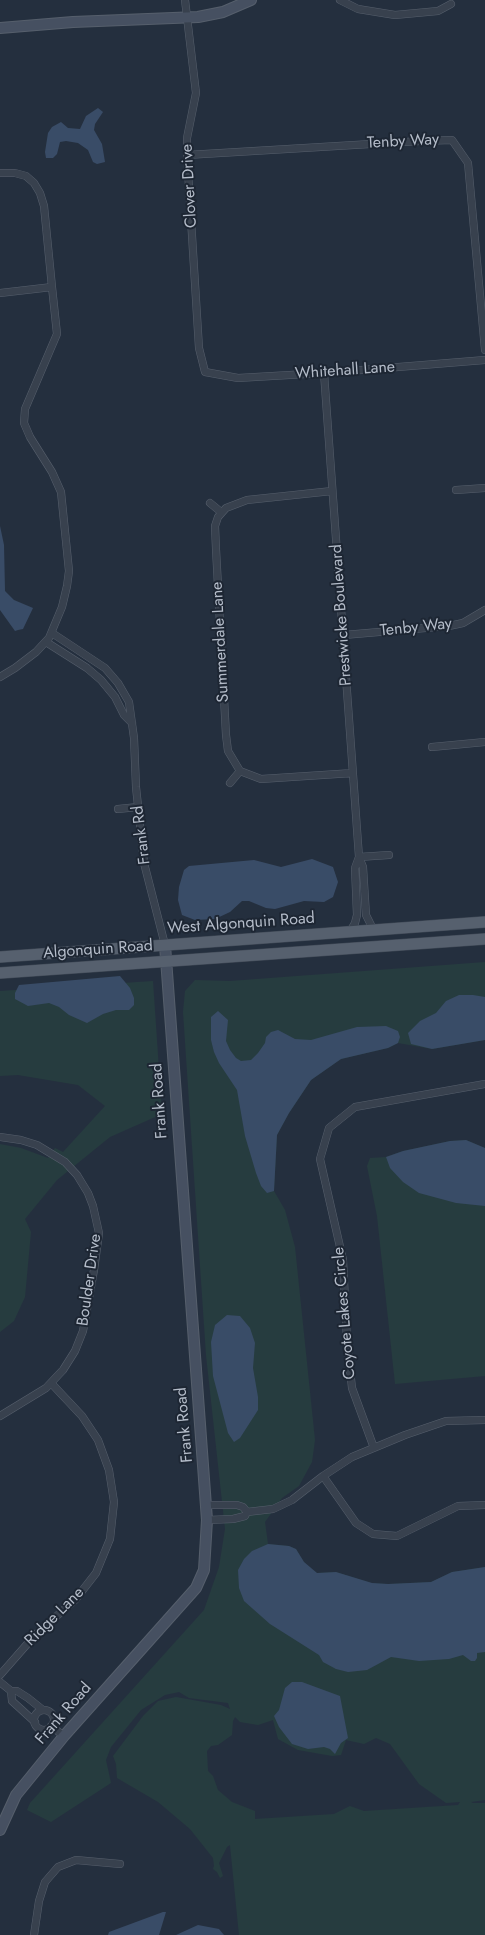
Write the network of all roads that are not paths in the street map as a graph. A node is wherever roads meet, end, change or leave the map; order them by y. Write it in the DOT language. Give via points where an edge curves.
graph roads {
  1 [pos="186,0"];
  2 [pos="251,0"];
  3 [pos="340,0"];
  4 [pos="451,4"];
  5 [pos="188,17"];
  6 [pos="0,28"];
  7 [pos="187,155"];
  8 [pos="0,173"];
  9 [pos="52,288"];
  10 [pos="0,293"];
  11 [pos="485,350"];
  12 [pos="485,360"];
  13 [pos="205,372"];
  14 [pos="324,373"];
  15 [pos="485,488"];
  16 [pos="456,490"];
  17 [pos="332,491"];
  18 [pos="210,503"];
  19 [pos="221,512"];
  20 [pos="485,611"];
  21 [pos="52,632"];
  22 [pos="344,635"];
  23 [pos="46,642"];
  24 [pos="0,677"];
  25 [pos="132,723"];
  26 [pos="485,742"];
  27 [pos="432,747"];
  28 [pos="240,771"];
  29 [pos="352,773"];
  30 [pos="230,783"];
  31 [pos="138,807"];
  32 [pos="118,809"];
  33 [pos="389,855"];
  34 [pos="359,857"];
  35 [pos="485,922"];
  36 [pos="374,931"];
  37 [pos="344,933"];
  38 [pos="485,939"];
  39 [pos="164,945"];
  40 [pos="0,957"];
  41 [pos="166,960"];
  42 [pos="0,973"];
  43 [pos="485,1084"];
  44 [pos="0,1137"];
  45 [pos="51,1383"];
  46 [pos="0,1416"];
  47 [pos="485,1420"];
  48 [pos="374,1448"];
  49 [pos="323,1476"];
  50 [pos="206,1505"];
  51 [pos="485,1505"];
  52 [pos="246,1514"];
  53 [pos="207,1520"];
  54 [pos="0,1675"];
  55 [pos="0,1682"];
  56 [pos="11,1691"];
  57 [pos="43,1710"];
  58 [pos="34,1722"];
  59 [pos="51,1726"];
  60 [pos="64,1736"];
  61 [pos="0,1830"];
  62 [pos="120,1864"];
  63 [pos="34,1935"];
  1 -- 5 [label="street, Clover Drive"];
  2 -- 5 [label="street" via="223,12"];
  3 -- 4 [label="street" via="358,9 395,15 438,11"];
  5 -- 6 [label="street"];
  5 -- 7 [label="street, Clover Drive" via="196,93 187,138"];
  7 -- 11 [label="street, Tenby Way" via="452,140 468,163"];
  7 -- 13 [label="street, Clover Drive" via="199,348"];
  8 -- 9 [label="street" via="26,176 40,193 44,206"];
  9 -- 10 [label="street"];
  9 -- 21 [label="street" via="57,334 25,409 24,423 61,492 64,513 69,570 62,607"];
  12 -- 14 [label="street, Whitehall Lane"];
  13 -- 14 [label="street, Whitehall Lane" via="238,378"];
  14 -- 17 [label="street, Prestwicke Boulevard"];
  15 -- 16 [label="street"];
  17 -- 19 [label="street" via="247,500"];
  17 -- 22 [label="street, Prestwicke Boulevard"];
  18 -- 19 [label="street"];
  19 -- 28 [label="street, Summerdale Lane" via="216,526 216,549 226,735 228,751"];
  20 -- 22 [label="street, Tenby Way" via="463,623 449,626"];
  21 -- 23 [label="street"];
  21 -- 25 [label="street, Frank Rd" via="105,668 129,702"];
  22 -- 29 [label="street, Prestwicke Boulevard"];
  23 -- 24 [label="street"];
  23 -- 25 [label="street" via="101,680"];
  25 -- 31 [label="street, Frank Rd"];
  26 -- 27 [label="street"];
  28 -- 29 [label="street" via="261,780"];
  28 -- 30 [label="street"];
  29 -- 34 [label="street, Prestwicke Boulevard"];
  31 -- 32 [label="street"];
  31 -- 39 [label="street, Frank Rd" via="144,863"];
  33 -- 34 [label="street"];
  34 -- 36 [label="street, Prestwicke Boulevard" via="363,867 366,915"];
  34 -- 37 [label="street, Prestwicke Boulevard" via="355,868 357,915 351,930"];
  35 -- 36 [label="main road, West Algonquin Road"];
  36 -- 37 [label="main road, West Algonquin Road"];
  37 -- 39 [label="main road, West Algonquin Road"];
  38 -- 41 [label="main road, Algonquin Road"];
  39 -- 40 [label="main road, West Algonquin Road"];
  39 -- 41 [label="street, Frank Road"];
  41 -- 42 [label="main road, Algonquin Road"];
  41 -- 50 [label="street, Frank Road"];
  43 -- 48 [label="street, Coyote Lakes Circle" via="355,1106 329,1128 325,1141 320,1159 343,1260 352,1388"];
  44 -- 45 [label="street, Boulder Drive" via="29,1142 43,1148 59,1158 77,1175 93,1206 99,1233 83,1331 75,1351"];
  45 -- 46 [label="street, Boulder Drive" via="35,1396"];
  45 -- 54 [label="street, Ridge Lane" via="82,1416 98,1440 109,1470 114,1502 110,1539 96,1572 75,1600 36,1634"];
  47 -- 48 [label="street" via="446,1421"];
  48 -- 49 [label="street" via="352,1457"];
  49 -- 51 [label="street" via="356,1523 373,1534 397,1536 458,1506"];
  49 -- 52 [label="street" via="292,1500 273,1509"];
  50 -- 52 [label="street" via="237,1505 243,1507"];
  50 -- 53 [label="street, Frank Road"];
  52 -- 53 [label="street" via="233,1519"];
  53 -- 60 [label="street, Frank Road" via="204,1570 196,1588"];
  55 -- 56 [label="street"];
  56 -- 57 [label="street" via="17,1691"];
  56 -- 58 [label="street" via="12,1701"];
  57 -- 58 [label="street" via="36,1714"];
  57 -- 59 [label="street" via="52,1715"];
  58 -- 59 [label="street" via="40,1729"];
  59 -- 60 [label="street"];
  60 -- 61 [label="street, Frank Road" via="16,1795"];
  62 -- 63 [label="street" via="76,1860 58,1867 45,1882 39,1900"];
}
